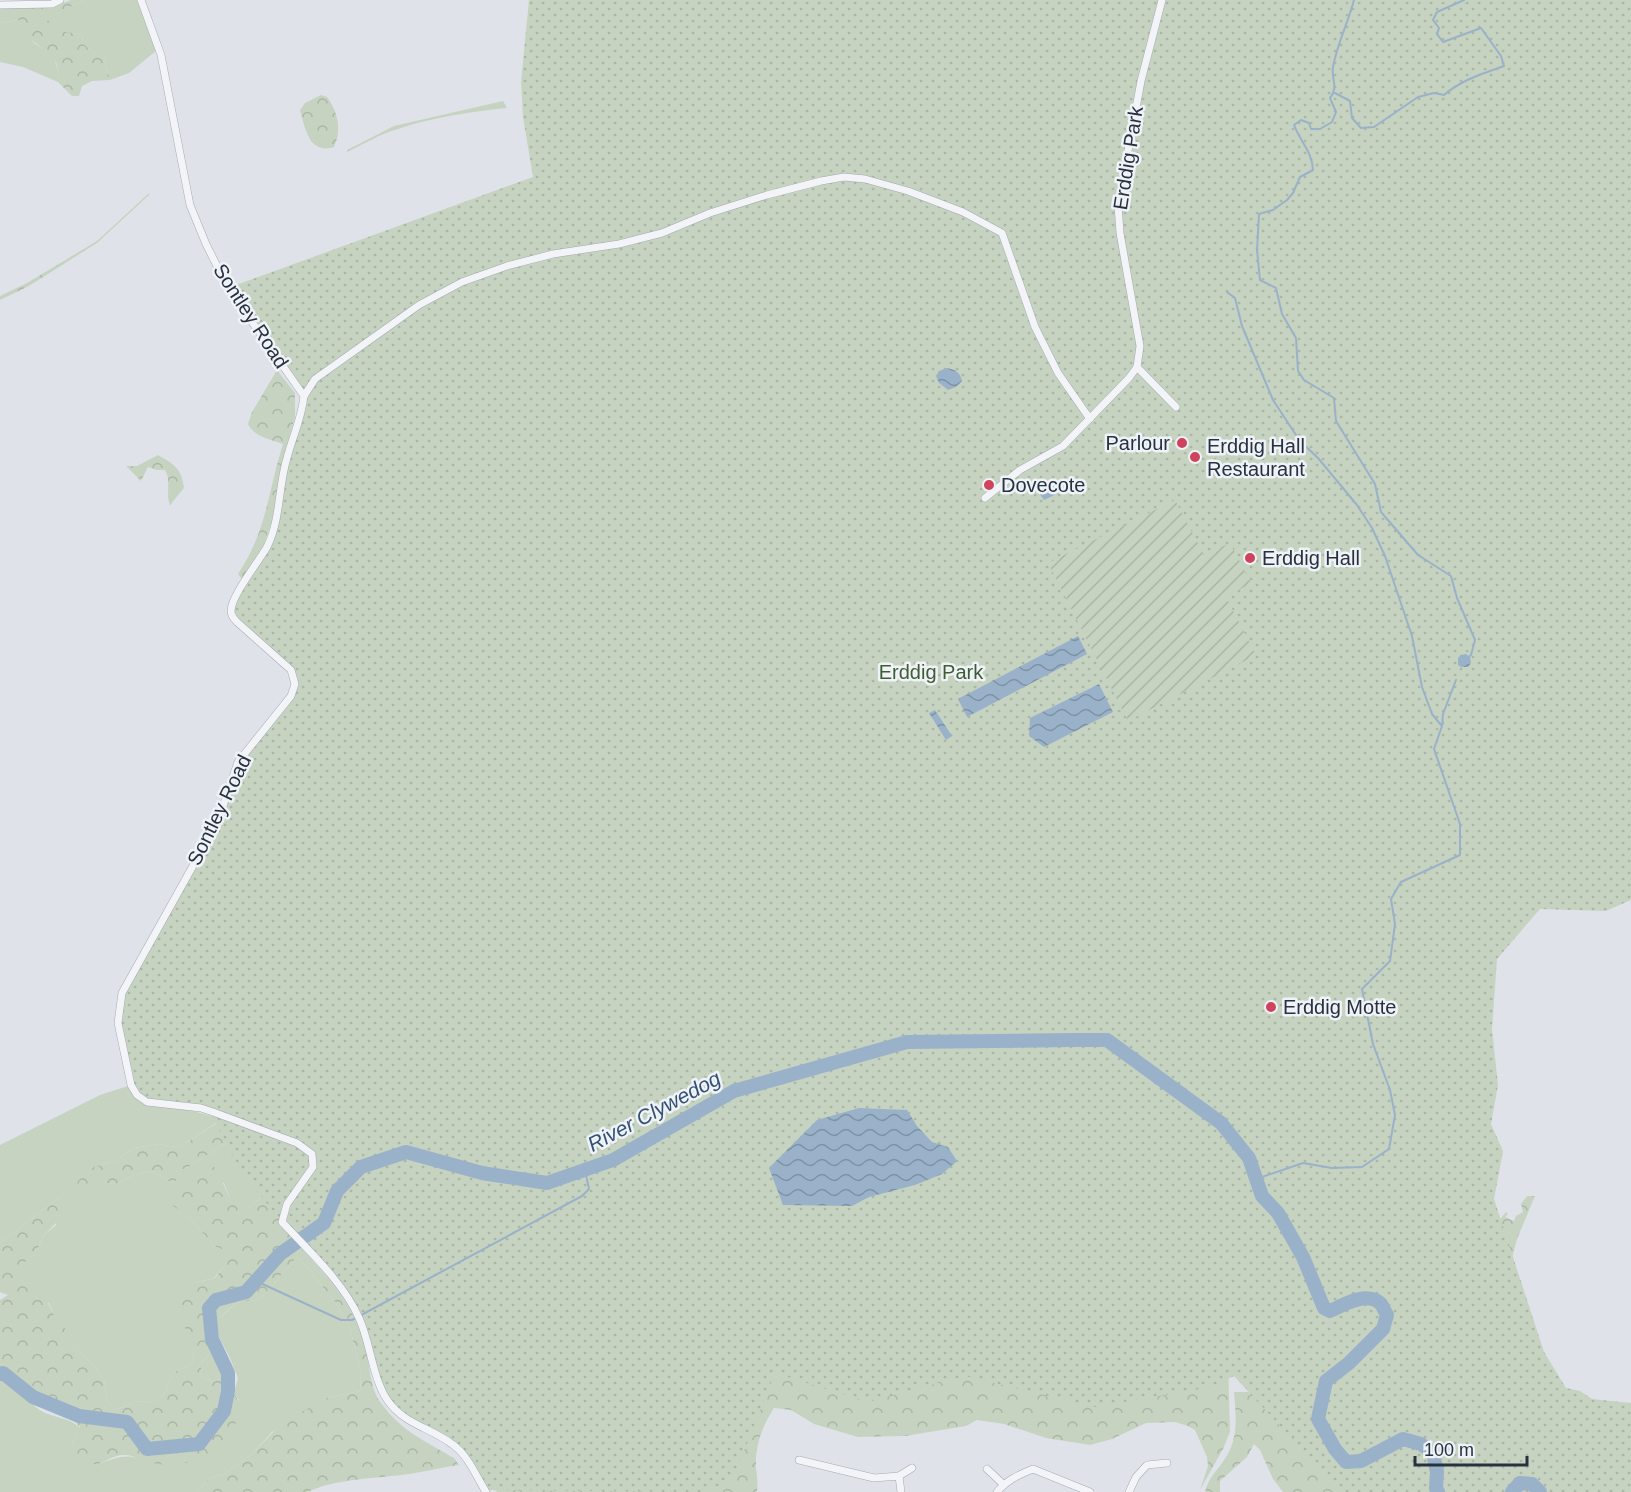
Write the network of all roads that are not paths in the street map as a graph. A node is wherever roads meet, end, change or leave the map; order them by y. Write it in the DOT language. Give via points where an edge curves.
graph roads {
  1 [pos="60,0"];
  2 [pos="141,0"];
  3 [pos="1162,0"];
  4 [pos="0,5"];
  5 [pos="1137,366"];
  6 [pos="304,396"];
  7 [pos="1176,407"];
  8 [pos="1090,419"];
  9 [pos="985,498"];
  10 [pos="799,1460"];
  11 [pos="1167,1463"];
  12 [pos="912,1468"];
  13 [pos="987,1469"];
  14 [pos="899,1476"];
  15 [pos="1003,1484"];
  16 [pos="486,1492"];
  17 [pos="901,1492"];
  18 [pos="997,1492"];
  19 [pos="1090,1492"];
  20 [pos="1129,1492"];
  1 -- 4 [label="street" via="52,4"];
  2 -- 6 [label="street, Sontley Road" via="161,55 190,205 228,288"];
  3 -- 5 [label="street, Erddig Park" via="1141,81 1118,205 1140,346"];
  5 -- 7 [label="street"];
  5 -- 8 [label="street"];
  6 -- 8 [label="street" via="315,379 419,305 462,282 553,254 662,233 767,195 844,177 908,191 963,212 1002,233 1035,327 1058,373"];
  6 -- 16 [label="street, Sontley Road" via="302,418 286,459 276,522 231,610 233,618 291,670 295,684 291,696 238,762 218,821 122,993 118,1023 136,1095 147,1102 213,1112 297,1143 312,1154 313,1167 287,1204 282,1222 333,1278 358,1315 387,1400 399,1414 462,1452"];
  8 -- 9 [label="street" via="1063,446 1020,470"];
  10 -- 14 [label="street" via="874,1479"];
  11 -- 20 [label="street" via="1147,1465"];
  12 -- 14 [label="street"];
  13 -- 15 [label="street"];
  14 -- 17 [label="street"];
  15 -- 18 [label="street"];
  15 -- 19 [label="street" via="1033,1469"];
}
